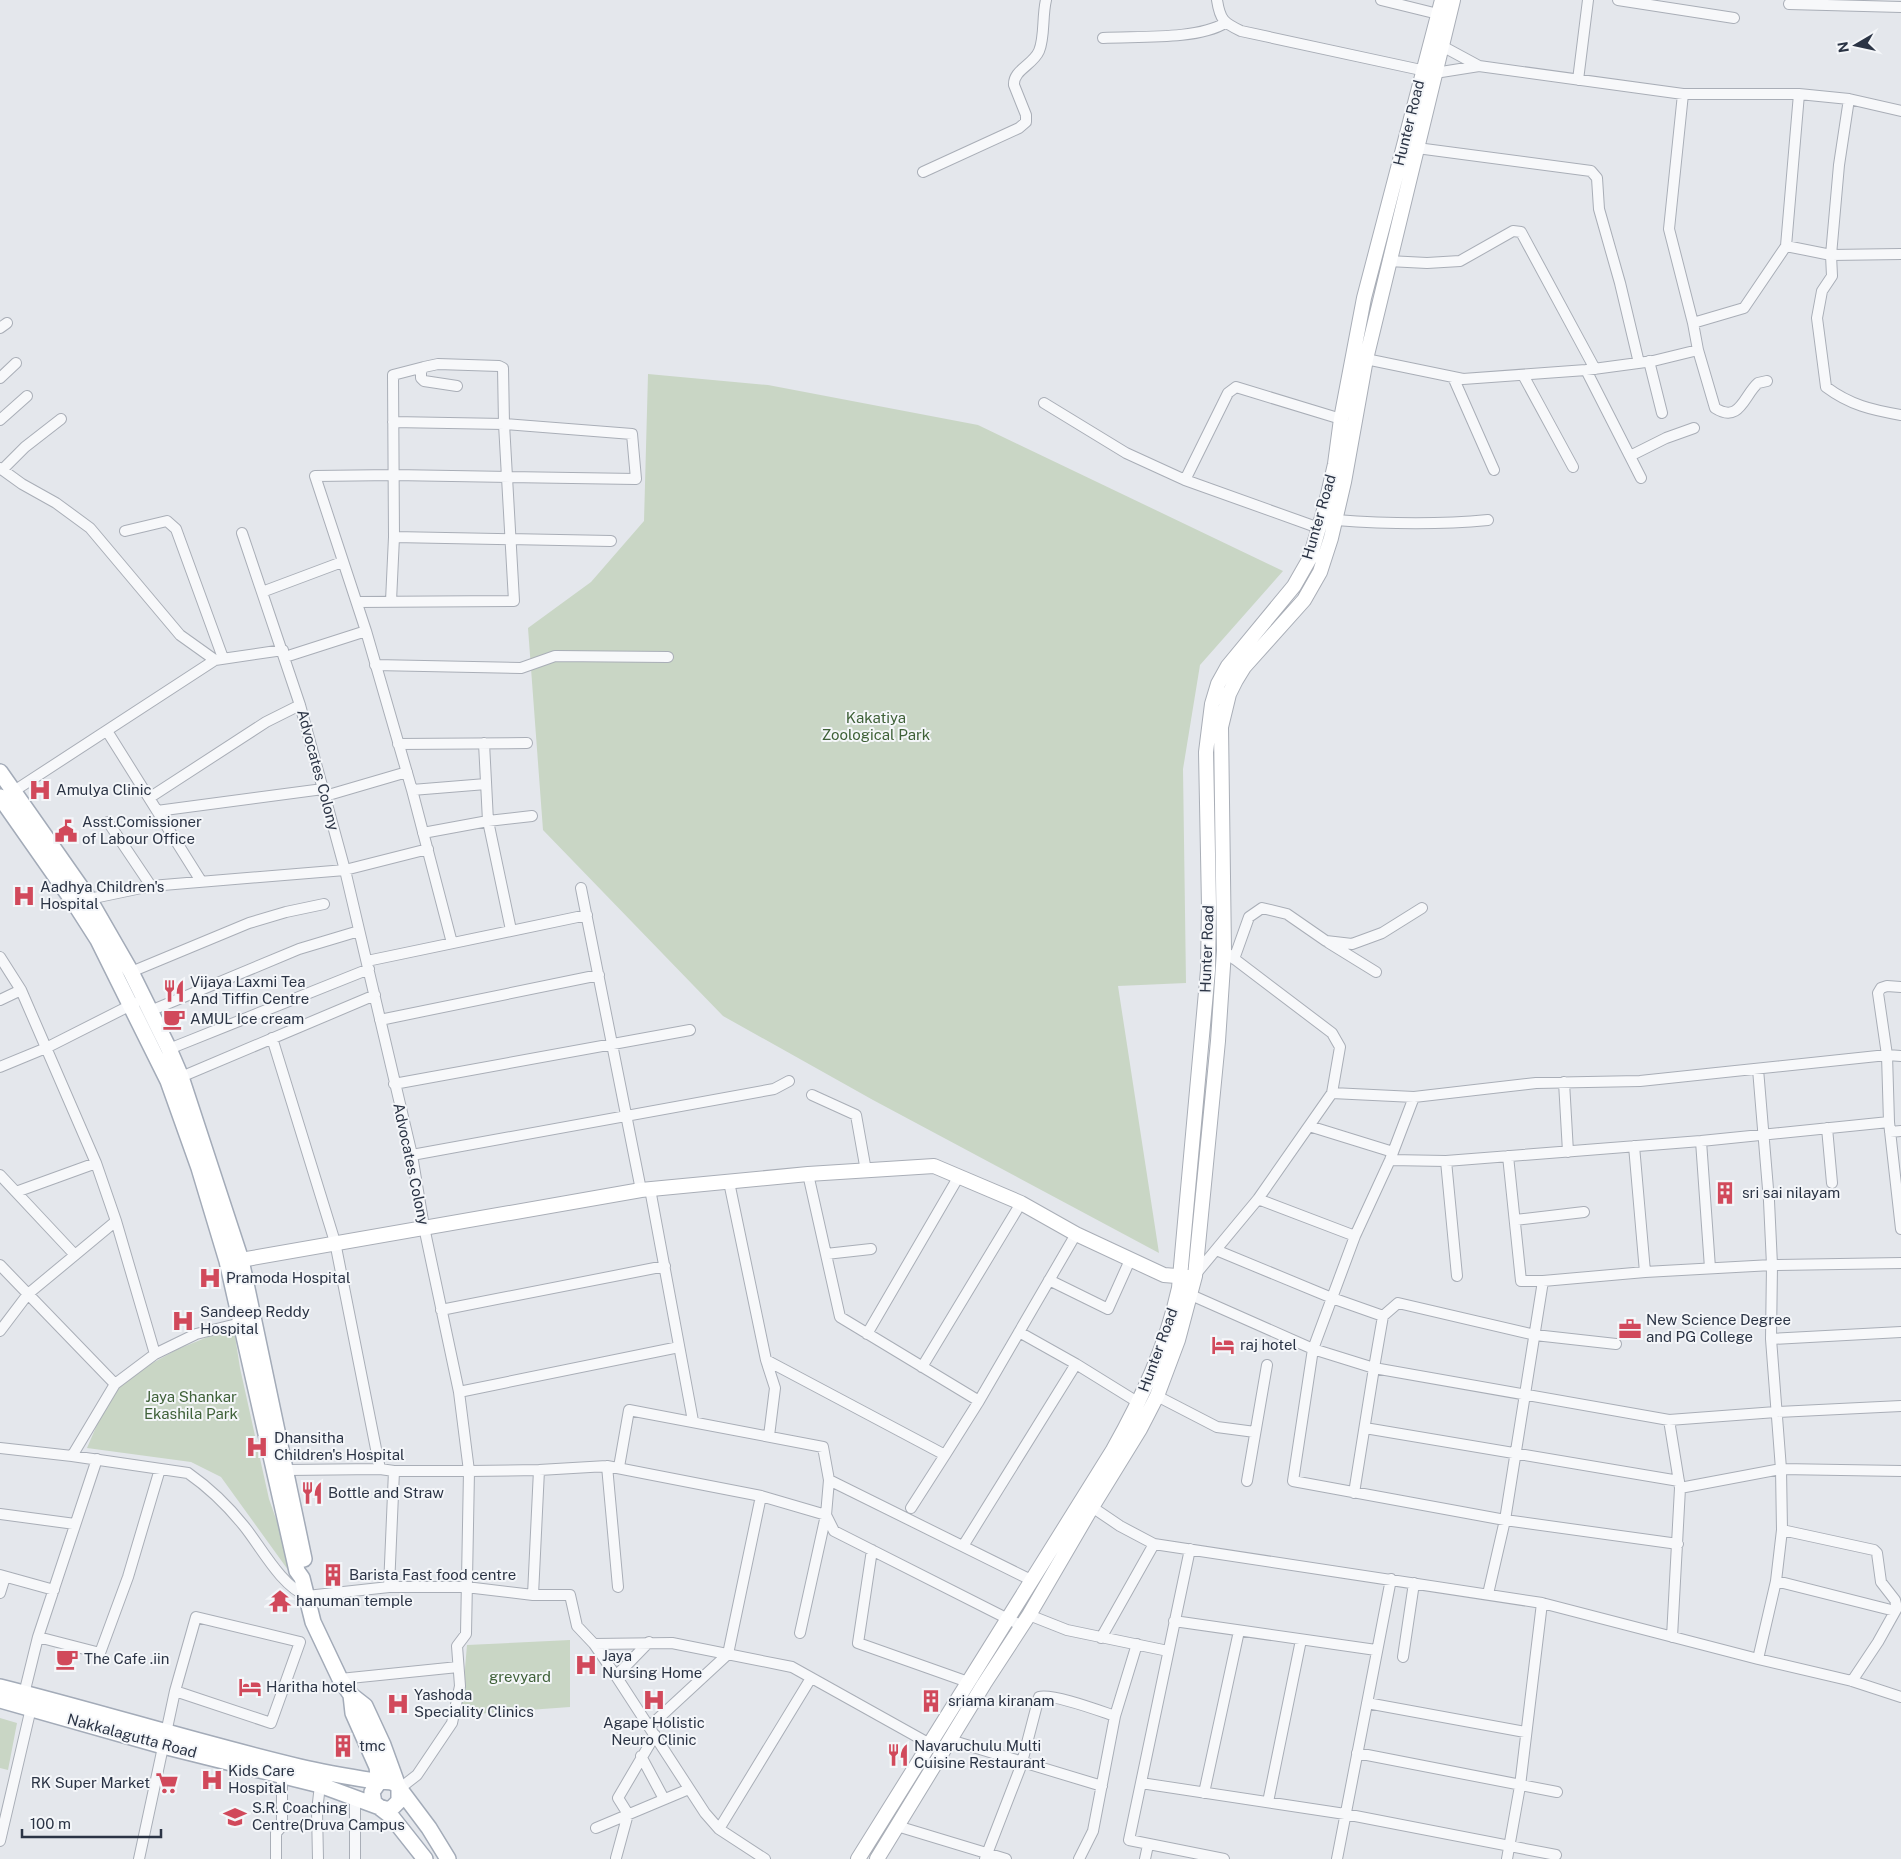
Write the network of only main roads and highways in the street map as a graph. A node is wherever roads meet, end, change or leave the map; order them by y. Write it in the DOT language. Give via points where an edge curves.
graph roads {
  1 [pos="1453,0"];
  2 [pos="1440,7"];
  3 [pos="1436,44"];
  4 [pos="1429,72"];
  5 [pos="1359,357"];
  6 [pos="0,772"];
  7 [pos="7,794"];
  8 [pos="1223,885"];
  9 [pos="1208,886"];
  10 [pos="142,1005"];
  11 [pos="241,1260"];
  12 [pos="1194,1276"];
  13 [pos="1180,1277"];
  14 [pos="1084,1511"];
  15 [pos="302,1578"];
  16 [pos="0,1686"];
  17 [pos="352,1695"];
  18 [pos="0,1700"];
  19 [pos="25,1702"];
  20 [pos="165,1740"];
  21 [pos="379,1782"];
  22 [pos="400,1789"];
  23 [pos="379,1807"];
  24 [pos="425,1859"];
  25 [pos="448,1859"];
  26 [pos="858,1859"];
  27 [pos="876,1859"];
  1 -- 3 [label="main road, Hunter Road"];
  2 -- 3 [label="main road, Hunter Road"];
  3 -- 4 [label="main road, Hunter Road"];
  4 -- 5 [label="main road, Hunter Road" via="1417,148 1388,262"];
  4 -- 5 [label="main road, Hunter Road" via="1364,298"];
  5 -- 8 [label="main road, Hunter Road" via="1336,520 1320,572 1304,600 1244,667 1229,694 1221,727"];
  5 -- 9 [label="main road, Hunter Road" via="1341,419 1334,464 1310,558 1274,612 1228,666 1212,704 1206,752"];
  6 -- 7 [label="main road"];
  7 -- 10 [label="main road"];
  7 -- 10 [label="main road" via="89,899 131,972"];
  8 -- 9 [label="main road"];
  8 -- 12 [label="main road, Hunter Road" via="1229,955"];
  9 -- 13 [label="main road, Hunter Road" via="1208,970"];
  10 -- 11 [label="main road" via="169,1049 181,1077"];
  10 -- 15 [label="main road" via="228,1261 297,1571"];
  11 -- 13 [label="main road" via="646,1190 934,1166 1021,1203 1076,1234 1164,1276"];
  11 -- 15 [label="main road" via="306,1567"];
  12 -- 13 [label="main road"];
  12 -- 14 [label="main road, Hunter Road" via="1178,1340 1157,1396 1140,1430"];
  13 -- 14 [label="main road, Hunter Road" via="1175,1307 1147,1385"];
  14 -- 26 [label="main road, Hunter Road" via="1031,1580"];
  14 -- 27 [label="main road, Hunter Road" via="1026,1620"];
  15 -- 17 [label="main road" via="313,1622 340,1679"];
  16 -- 19 [label="main road"];
  17 -- 21 [label="main road" via="353,1713 377,1767"];
  17 -- 22 [label="main road" via="365,1706"];
  18 -- 19 [label="main road"];
  19 -- 20 [label="main road"];
  20 -- 21 [label="main road"];
  20 -- 23 [label="main road, Nakkalagutta Road" via="320,1785"];
  21 -- 22 [label="main road" via="391,1781"];
  21 -- 23 [label="main road" via="372,1792 374,1803"];
  22 -- 23 [label="main road" via="400,1801 396,1806 391,1809"];
  22 -- 25 [label="main road"];
  23 -- 24 [label="main road, Nakkalagutta Road" via="392,1816"];
}
